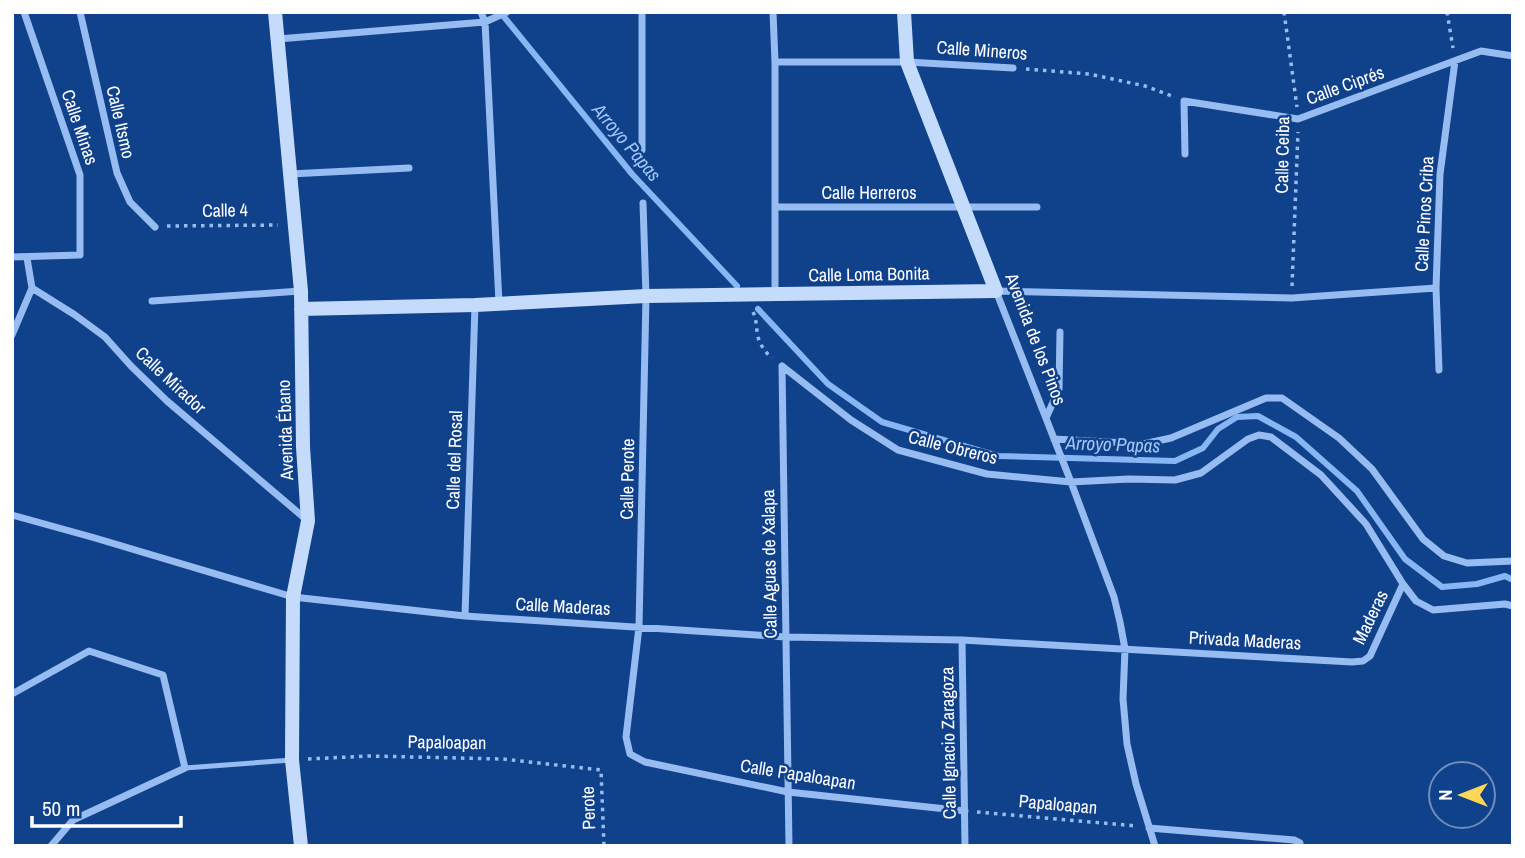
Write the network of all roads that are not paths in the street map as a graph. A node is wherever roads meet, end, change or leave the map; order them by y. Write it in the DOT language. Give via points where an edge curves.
graph roads {
  1 [pos="24,12"];
  2 [pos="80,12"];
  3 [pos="275,12"];
  4 [pos="481,12"];
  5 [pos="507,12"];
  6 [pos="642,12"];
  7 [pos="773,12"];
  8 [pos="904,12"];
  9 [pos="485,22"];
  10 [pos="277,39"];
  11 [pos="1513,56"];
  12 [pos="1455,61"];
  13 [pos="775,62"];
  14 [pos="907,62"];
  15 [pos="1013,68"];
  16 [pos="642,150"];
  17 [pos="1185,154"];
  18 [pos="409,168"];
  19 [pos="290,174"];
  20 [pos="643,203"];
  21 [pos="775,207"];
  22 [pos="1037,207"];
  23 [pos="963,208"];
  24 [pos="155,227"];
  25 [pos="12,257"];
  26 [pos="27,258"];
  27 [pos="32,288"];
  28 [pos="1436,288"];
  29 [pos="300,291"];
  30 [pos="996,291"];
  31 [pos="775,295"];
  32 [pos="646,296"];
  33 [pos="152,301"];
  34 [pos="499,304"];
  35 [pos="475,305"];
  36 [pos="302,309"];
  37 [pos="1060,331"];
  38 [pos="12,335"];
  39 [pos="782,366"];
  40 [pos="1439,370"];
  41 [pos="1046,418"];
  42 [pos="1054,439"];
  43 [pos="1071,482"];
  44 [pos="12,516"];
  45 [pos="308,521"];
  46 [pos="1513,561"];
  47 [pos="1403,584"];
  48 [pos="293,597"];
  49 [pos="1513,606"];
  50 [pos="465,616"];
  51 [pos="639,627"];
  52 [pos="786,637"];
  53 [pos="962,640"];
  54 [pos="1125,649"];
  55 [pos="1363,661"];
  56 [pos="12,694"];
  57 [pos="630,754"];
  58 [pos="292,760"];
  59 [pos="185,768"];
  60 [pos="788,792"];
  61 [pos="965,811"];
  62 [pos="1149,828"];
  63 [pos="1300,844"];
  64 [pos="51,846"];
  65 [pos="301,846"];
  66 [pos="789,846"];
  67 [pos="965,846"];
  68 [pos="1155,846"];
  1 -- 26 [label="street, Calle Minas" via="80,176 80,255"];
  2 -- 24 [label="street, Calle Itsmo" via="117,173 130,202"];
  3 -- 10 [label="street, Avenida Ébano"];
  4 -- 9 [label="street"];
  5 -- 9 [label="street"];
  6 -- 16 [label="street"];
  7 -- 13 [label="street"];
  8 -- 14 [label="street, Avenida de los Pinos"];
  9 -- 10 [label="street"];
  9 -- 34 [label="street"];
  10 -- 19 [label="street, Avenida Ébano"];
  11 -- 12 [label="street, Calle Ciprés" via="1481,51"];
  12 -- 17 [label="street, Calle Ciprés" via="1298,119 1184,101"];
  12 -- 28 [label="street, Calle Pinos Criba" via="1440,174"];
  13 -- 14 [label="street, Calle Mineros"];
  13 -- 21 [label="street"];
  14 -- 15 [label="street, Calle Mineros"];
  14 -- 23 [label="street, Avenida de los Pinos"];
  18 -- 19 [label="street"];
  19 -- 29 [label="street, Avenida Ébano"];
  20 -- 32 [label="street, Calle Perote"];
  21 -- 23 [label="street, Calle Herreros"];
  21 -- 31 [label="street"];
  22 -- 23 [label="street, Calle Herreros"];
  23 -- 30 [label="street, Avenida de los Pinos"];
  25 -- 26 [label="street"];
  26 -- 27 [label="street"];
  27 -- 38 [label="street"];
  27 -- 45 [label="street, Calle Mirador" via="105,337 167,401"];
  28 -- 30 [label="street, Calle Loma Bonita" via="1292,298"];
  28 -- 40 [label="street, Calle Pinos Criba"];
  29 -- 33 [label="street"];
  29 -- 36 [label="street, Avenida Ébano"];
  30 -- 31 [label="street, Calle Loma Bonita"];
  30 -- 41 [label="street, Avenida de los Pinos"];
  31 -- 32 [label="street, Calle Loma Bonita"];
  32 -- 34 [label="street, Calle Loma Bonita"];
  32 -- 51 [label="street, Calle Perote"];
  34 -- 35 [label="street, Calle Loma Bonita"];
  35 -- 36 [label="street, Calle Loma Bonita"];
  35 -- 50 [label="street, Calle del Rosal"];
  36 -- 45 [label="street, Avenida Ébano"];
  37 -- 41 [label="street" via="1059,389"];
  39 -- 43 [label="street, Calle Obreros" via="898,450 987,474"];
  39 -- 52 [label="street, Calle Aguas de Xalapa"];
  41 -- 42 [label="street, Avenida de los Pinos"];
  42 -- 43 [label="street, Avenida de los Pinos"];
  42 -- 46 [label="street" via="1143,444 1171,438 1266,398 1282,398 1339,438 1372,469 1423,539 1444,556 1467,563"];
  43 -- 47 [label="street, Calle Obreros" via="1175,480 1201,473 1248,439 1271,437 1321,475 1366,524"];
  43 -- 54 [label="street, Avenida de los Pinos" via="1114,597"];
  44 -- 48 [label="street, Calle Maderas"];
  45 -- 48 [label="street, Avenida Ébano"];
  47 -- 49 [label="street, Calle Obreros" via="1416,601 1433,610"];
  47 -- 55 [label="street, Maderas" via="1370,656"];
  48 -- 50 [label="street, Calle Maderas"];
  48 -- 58 [label="street, Avenida Ébano"];
  50 -- 51 [label="street, Calle Maderas"];
  51 -- 52 [label="street, Calle Maderas"];
  51 -- 57 [label="street, Calle Perote" via="626,737"];
  52 -- 53 [label="street, Calle Maderas"];
  52 -- 60 [label="street, Calle Aguas de Xalapa"];
  53 -- 54 [label="street, Calle Maderas"];
  53 -- 61 [label="street, Calle Ignacio Zaragoza"];
  54 -- 55 [label="street, Privada Maderas"];
  54 -- 62 [label="street, Avenida de los Pinos" via="1127,744"];
  56 -- 59 [label="street" via="89,651 163,675"];
  57 -- 60 [label="street, Calle Papaloapan" via="645,762"];
  58 -- 59 [label="lane"];
  58 -- 65 [label="street, Avenida Ébano"];
  59 -- 64 [label="street" via="73,820"];
  60 -- 61 [label="street, Calle Papaloapan"];
  60 -- 66 [label="street, Calle Aguas de Xalapa"];
  61 -- 67 [label="street, Calle Ignacio Zaragoza"];
  62 -- 63 [label="street"];
  62 -- 68 [label="street, Avenida de los Pinos"];
}
